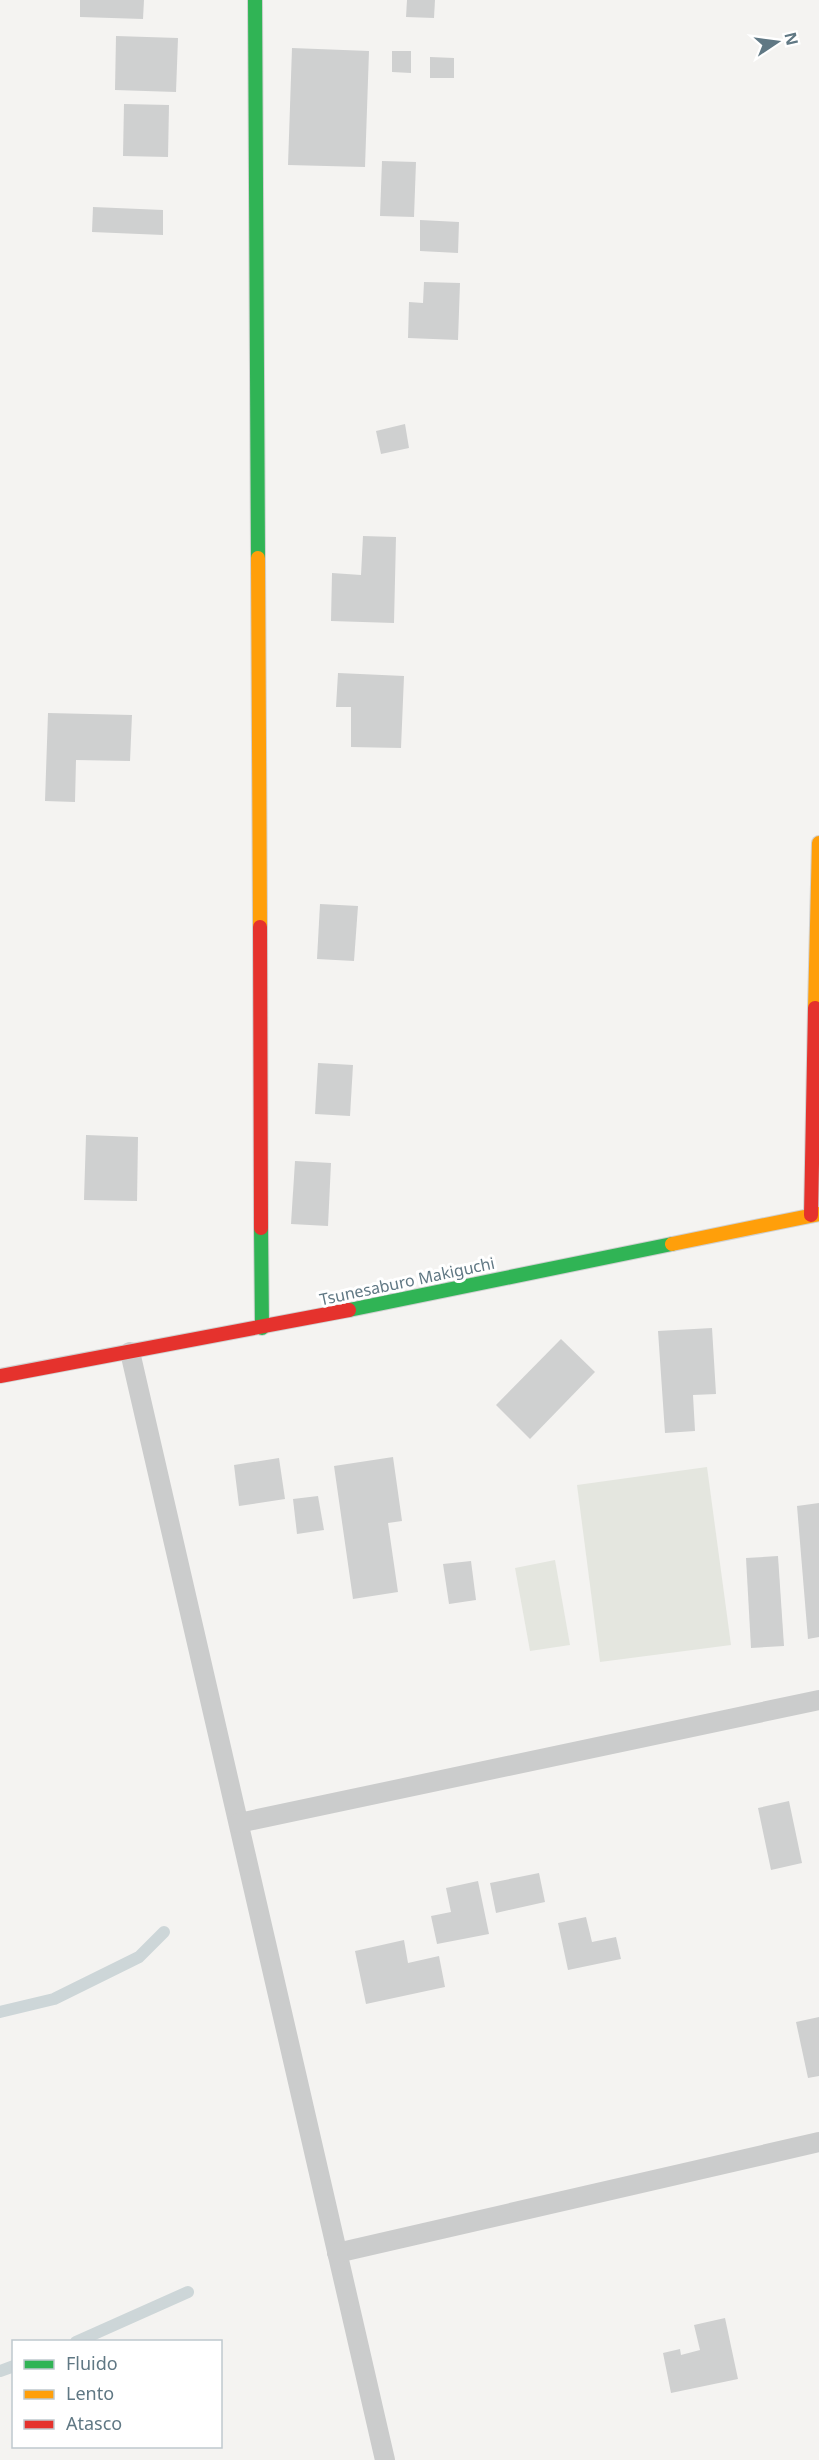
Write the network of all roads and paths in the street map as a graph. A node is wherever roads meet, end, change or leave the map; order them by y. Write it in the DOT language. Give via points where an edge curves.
graph roads {
  1 [pos="255,0"];
  2 [pos="819,843"];
  3 [pos="815,1214"];
  4 [pos="262,1328"];
  5 [pos="130,1352"];
  6 [pos="0,1376"];
  7 [pos="819,1700"];
  8 [pos="239,1823"];
  9 [pos="819,2142"];
  10 [pos="337,2253"];
  11 [pos="385,2460"];
  1 -- 4 [label="street"];
  2 -- 3 [label="street"];
  3 -- 4 [label="street, Tsunesaburo Makiguchi"];
  4 -- 5 [label="street, Tsunesaburo Makiguchi"];
  5 -- 6 [label="street, Tsunesaburo Makiguchi"];
  5 -- 8 [label="lane"];
  7 -- 8 [label="lane"];
  8 -- 10 [label="lane"];
  9 -- 10 [label="lane"];
  10 -- 11 [label="lane"];
}
